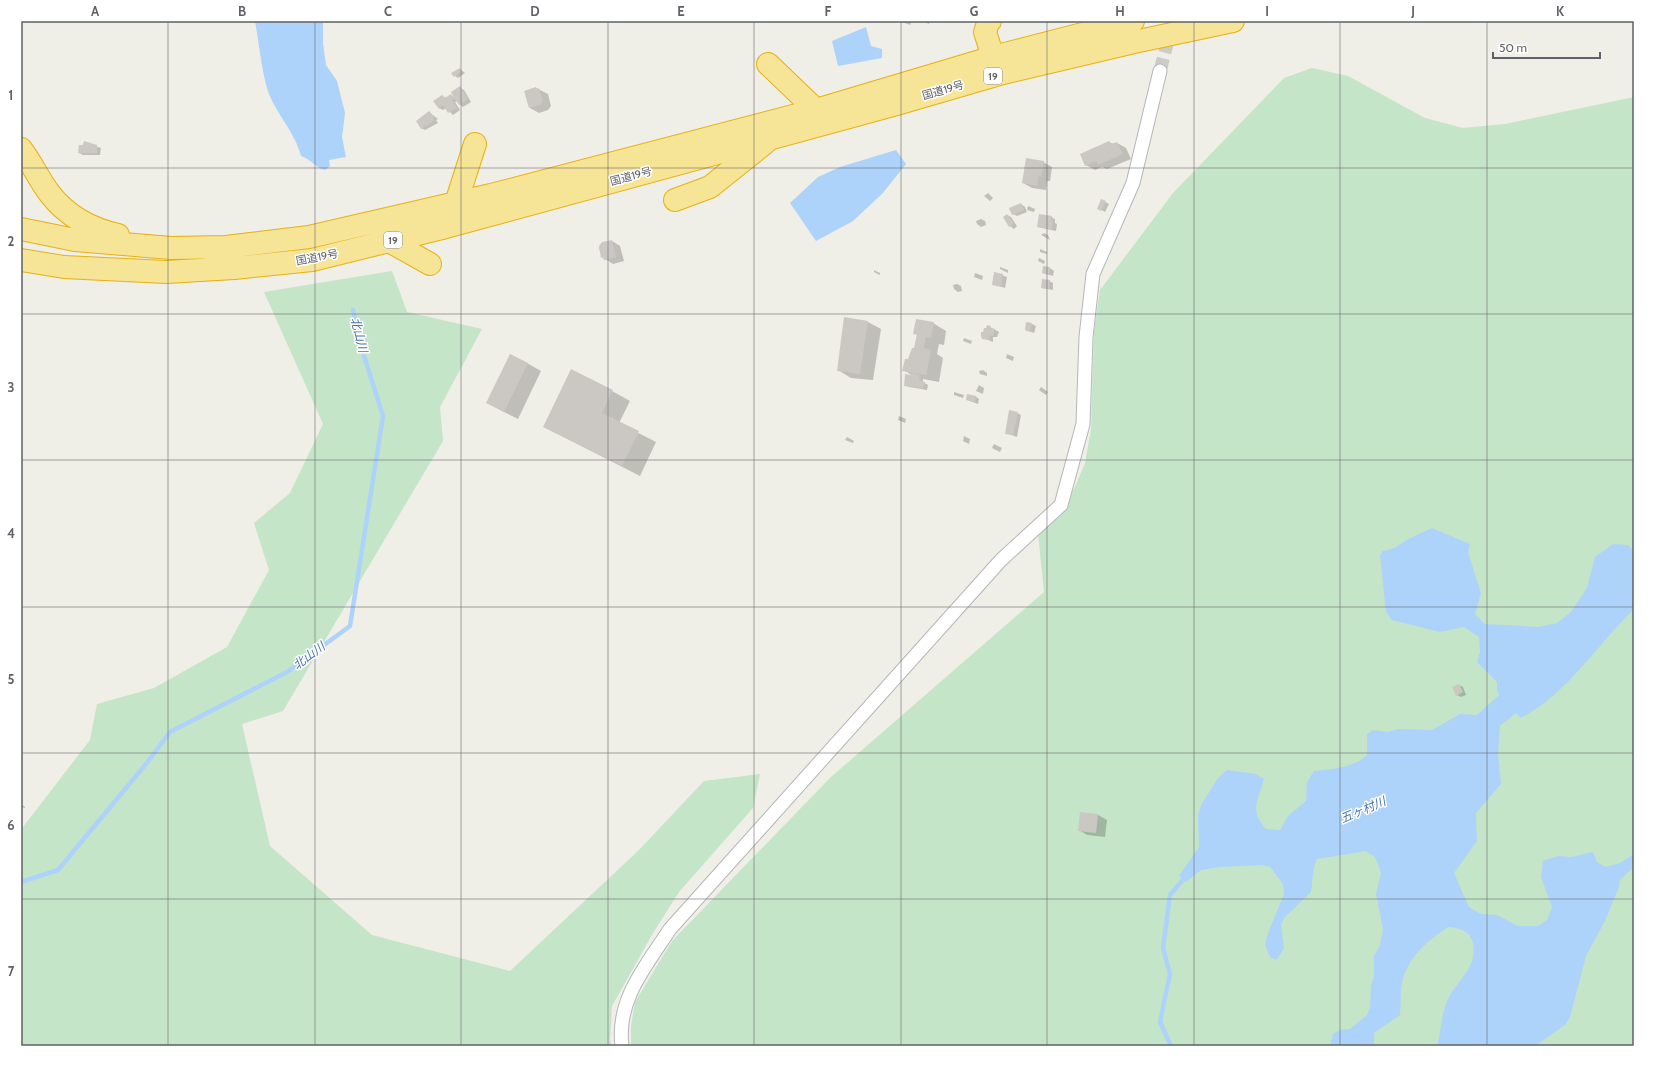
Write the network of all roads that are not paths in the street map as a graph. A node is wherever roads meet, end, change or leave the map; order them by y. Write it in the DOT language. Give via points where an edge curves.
graph roads {
  1 [pos="990,21"];
  2 [pos="1133,21"];
  3 [pos="1233,21"];
  4 [pos="993,57"];
  5 [pos="768,64"];
  6 [pos="1160,71"];
  7 [pos="816,110"];
  8 [pos="772,138"];
  9 [pos="475,144"];
  10 [pos="21,149"];
  11 [pos="675,200"];
  12 [pos="456,203"];
  13 [pos="21,229"];
  14 [pos="389,241"];
  15 [pos="171,248"];
  16 [pos="21,260"];
  17 [pos="430,264"];
  18 [pos="622,1046"];
  1 -- 4 [label="highway" via="985,32"];
  2 -- 4 [label="highway, 国道19号 / 19"];
  3 -- 8 [label="highway, 国道19号 / 19" via="1003,73"];
  4 -- 7 [label="highway, 国道19号 / 19"];
  5 -- 7 [label="highway"];
  6 -- 18 [label="street" via="1132,183 1093,274 1086,337 1083,424 1061,504 1001,560 670,929 634,984 624,1006 620,1034"];
  7 -- 12 [label="highway, 国道19号 / 19"];
  8 -- 11 [label="highway" via="710,187"];
  8 -- 14 [label="highway, 国道19号 / 19"];
  9 -- 12 [label="highway"];
  10 -- 15 [label="highway" via="50,194 69,213 100,231"];
  12 -- 15 [label="highway, 国道19号 / 19" via="309,237 226,246"];
  13 -- 15 [label="highway, 国道19号 / 19" via="75,240"];
  14 -- 16 [label="highway, 国道19号 / 19" via="312,260 227,269 166,272 64,267"];
  14 -- 17 [label="highway"];
}
